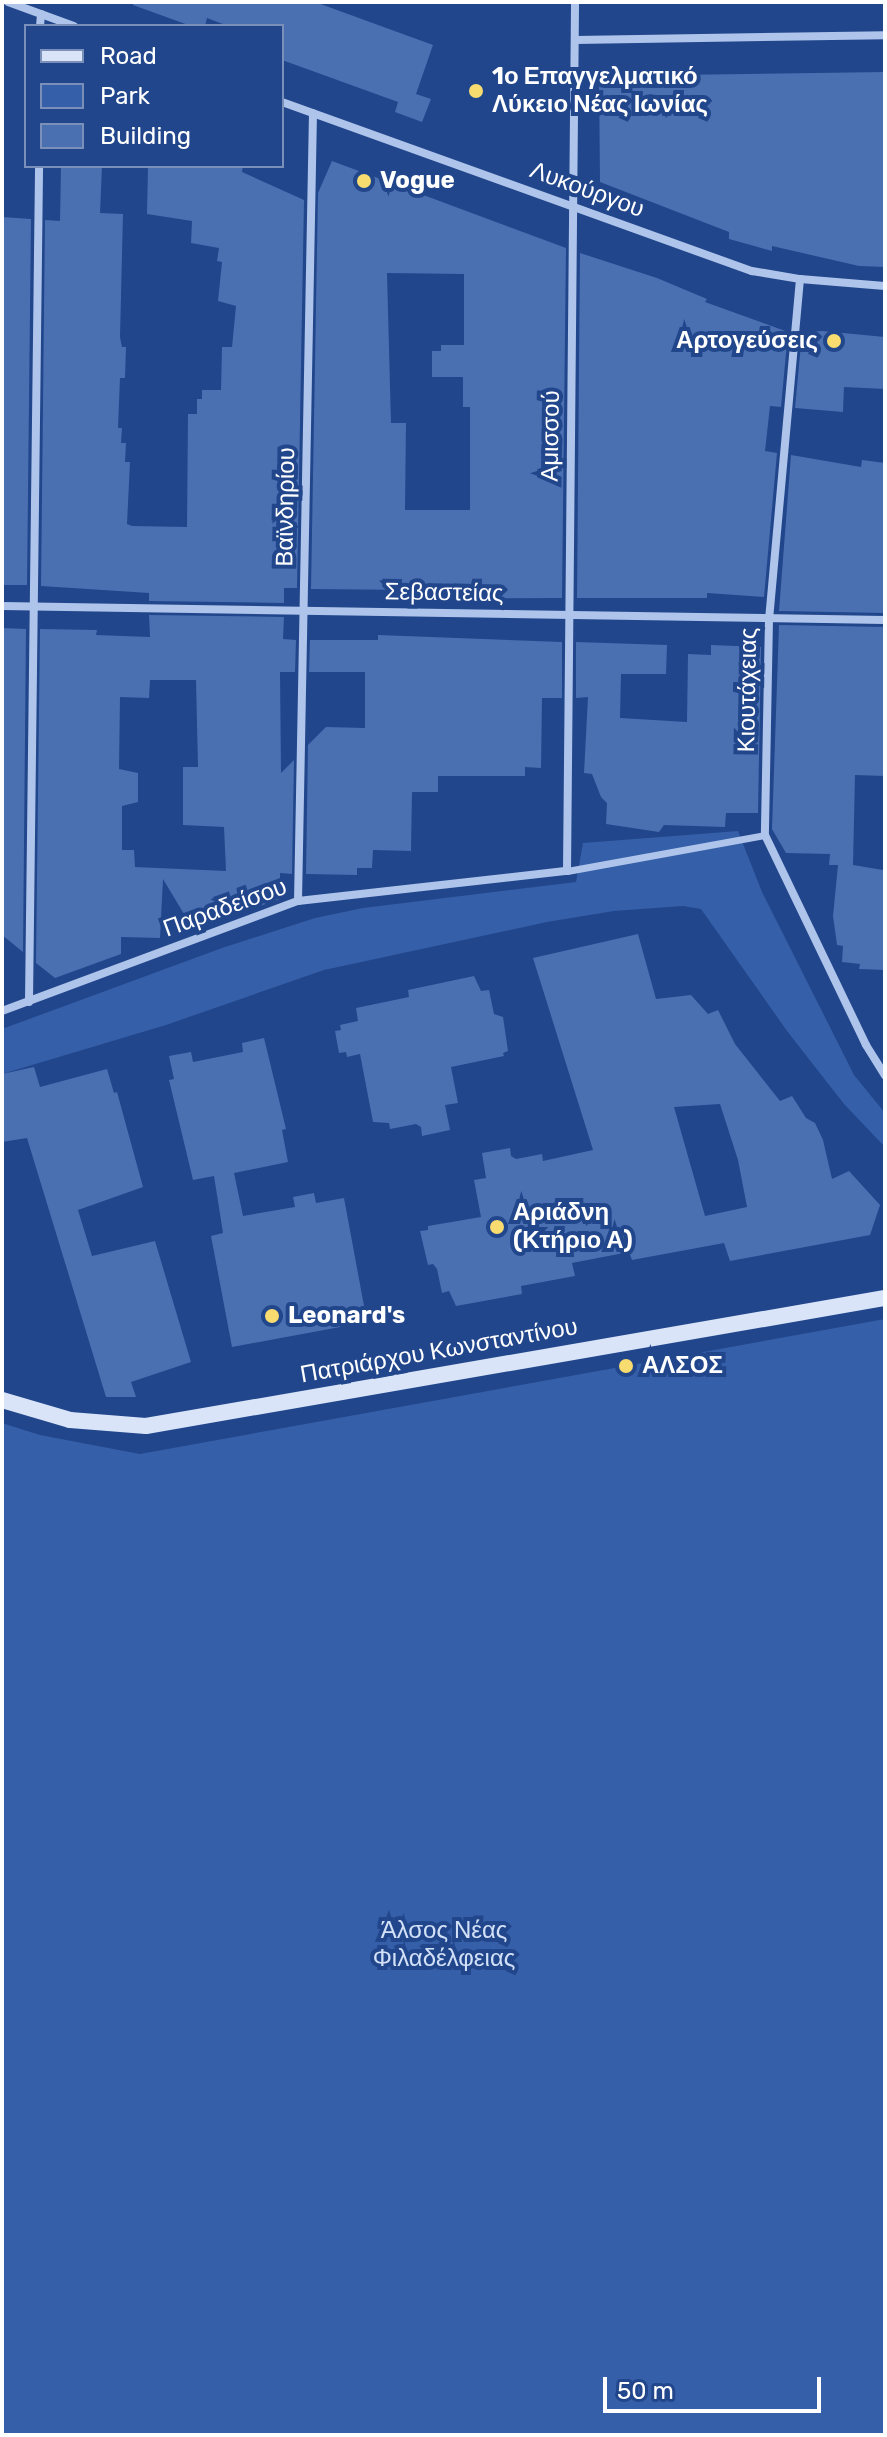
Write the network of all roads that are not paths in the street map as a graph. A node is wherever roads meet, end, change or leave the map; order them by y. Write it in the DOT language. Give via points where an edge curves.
graph roads {
  1 [pos="8,2"];
  2 [pos="575,2"];
  3 [pos="41,14"];
  4 [pos="40,24"];
  5 [pos="68,24"];
  6 [pos="885,35"];
  7 [pos="575,40"];
  8 [pos="284,103"];
  9 [pos="313,113"];
  10 [pos="39,168"];
  11 [pos="573,205"];
  12 [pos="800,279"];
  13 [pos="885,286"];
  14 [pos="2,606"];
  15 [pos="33,606"];
  16 [pos="304,611"];
  17 [pos="569,616"];
  18 [pos="769,619"];
  19 [pos="885,620"];
  20 [pos="765,835"];
  21 [pos="567,871"];
  22 [pos="298,901"];
  23 [pos="29,1002"];
  24 [pos="2,1011"];
  25 [pos="885,1075"];
  26 [pos="885,1298"];
  27 [pos="2,1400"];
  1 -- 3 [label="street"];
  2 -- 7 [label="street, Αμισσού"];
  3 -- 4 [label="street"];
  3 -- 5 [label="street"];
  6 -- 7 [label="street"];
  7 -- 11 [label="street, Αμισσού"];
  8 -- 9 [label="street, Λυκούργου"];
  9 -- 11 [label="street, Λυκούργου"];
  9 -- 16 [label="street, Βαϊνδηρίου"];
  10 -- 15 [label="street"];
  11 -- 12 [label="street, Λυκούργου" via="752,271"];
  11 -- 17 [label="street, Αμισσού"];
  12 -- 13 [label="street, Λυκούργου"];
  12 -- 18 [label="street, Κιουτάχειας"];
  14 -- 15 [label="street, Σεβαστείας"];
  15 -- 16 [label="street, Σεβαστείας"];
  15 -- 23 [label="street"];
  16 -- 17 [label="street, Σεβαστείας"];
  16 -- 22 [label="street, Βαϊνδηρίου"];
  17 -- 18 [label="street, Σεβαστείας"];
  17 -- 21 [label="street, Αμισσού"];
  18 -- 19 [label="street, Σεβαστείας"];
  18 -- 20 [label="street, Κιουτάχειας"];
  20 -- 21 [label="street"];
  20 -- 25 [label="street, Κιουτάχειας"];
  21 -- 22 [label="street, Παραδείσου"];
  22 -- 23 [label="street, Παραδείσου"];
  23 -- 24 [label="street, Παραδείσου"];
  26 -- 27 [label="main road, Πατριάρχου Κωνσταντίνου" via="146,1426 70,1420"];
}
